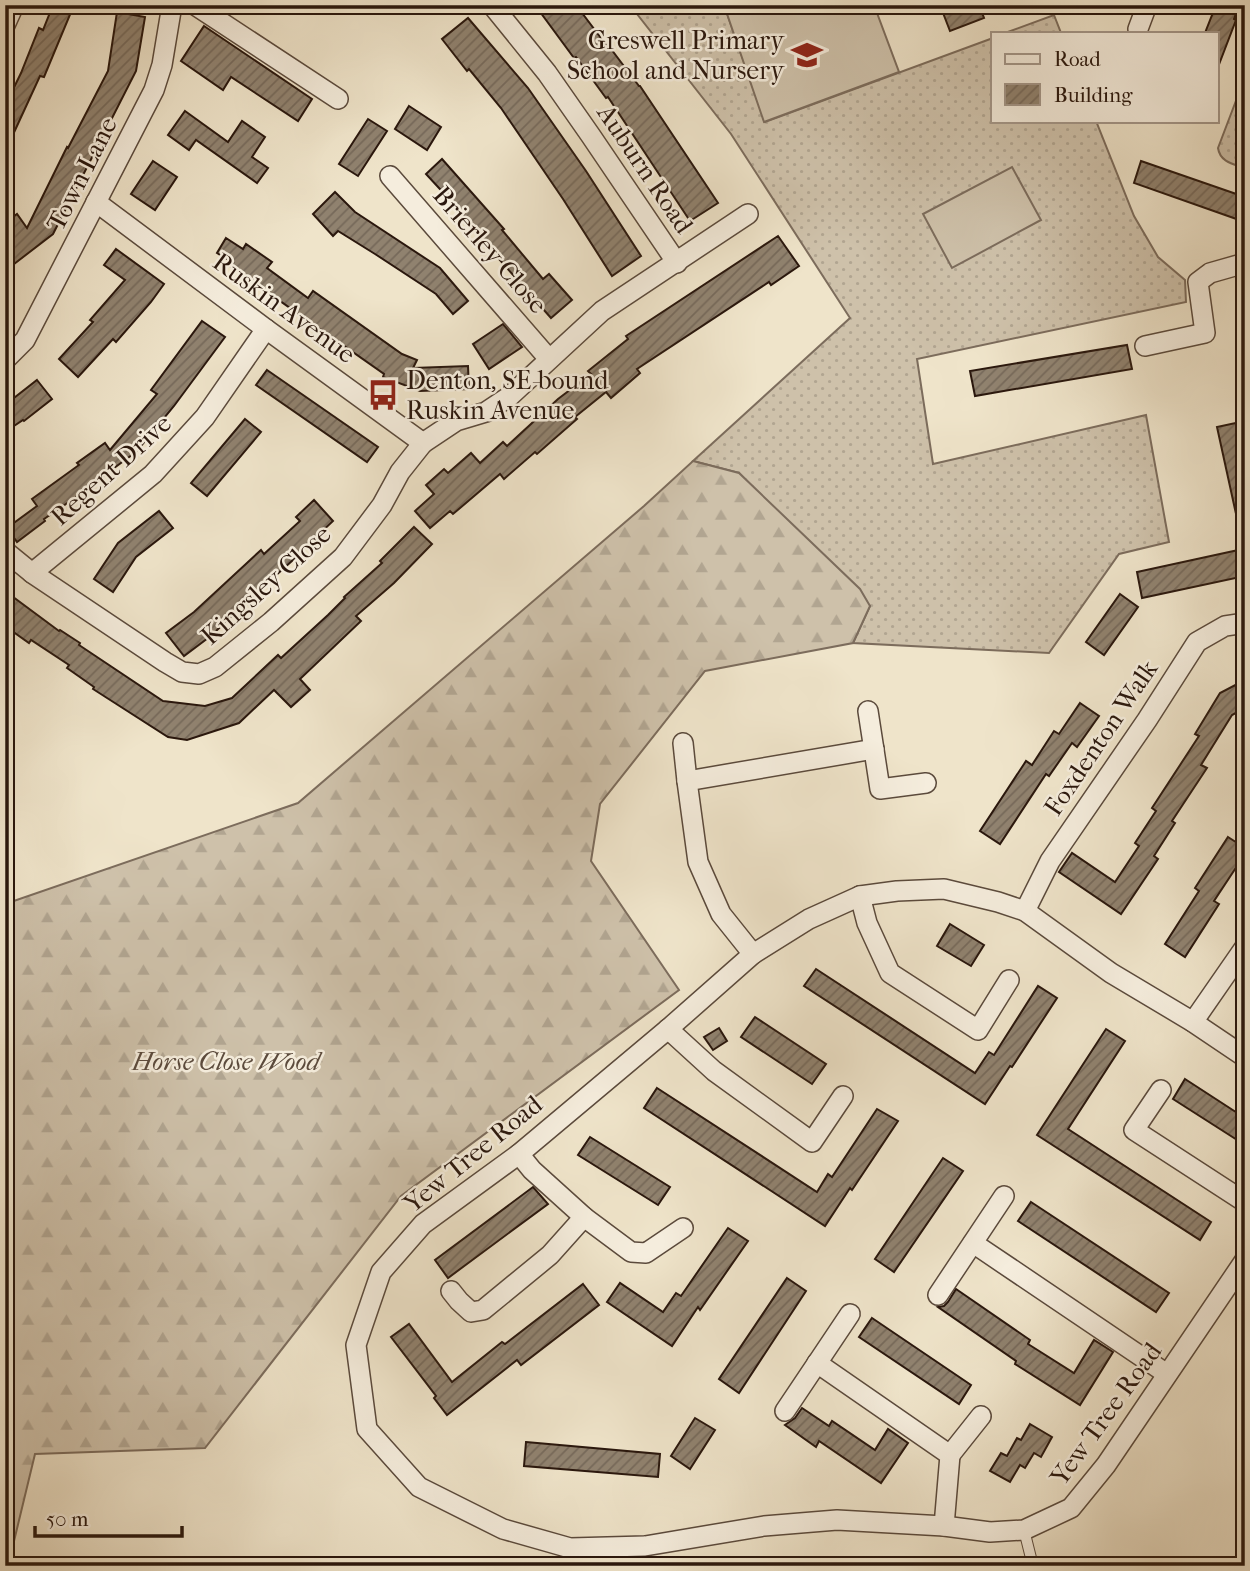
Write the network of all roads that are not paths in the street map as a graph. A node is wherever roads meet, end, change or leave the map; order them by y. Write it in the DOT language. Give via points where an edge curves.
graph roads {
  1 [pos="14,5"];
  2 [pos="172,5"];
  3 [pos="195,5"];
  4 [pos="492,5"];
  5 [pos="1147,5"];
  6 [pos="5,25"];
  7 [pos="1138,29"];
  8 [pos="338,99"];
  9 [pos="390,176"];
  10 [pos="96,202"];
  11 [pos="748,214"];
  12 [pos="677,262"];
  13 [pos="1245,263"];
  14 [pos="266,329"];
  15 [pos="1145,346"];
  16 [pos="7,354"];
  17 [pos="549,359"];
  18 [pos="424,443"];
  19 [pos="5,551"];
  20 [pos="32,573"];
  21 [pos="1245,622"];
  22 [pos="867,711"];
  23 [pos="683,743"];
  24 [pos="874,749"];
  25 [pos="687,781"];
  26 [pos="926,783"];
  27 [pos="860,896"];
  28 [pos="1025,911"];
  29 [pos="1245,947"];
  30 [pos="753,954"];
  31 [pos="1009,980"];
  32 [pos="1193,1022"];
  33 [pos="668,1029"];
  34 [pos="1245,1057"];
  35 [pos="1161,1090"];
  36 [pos="843,1096"];
  37 [pos="519,1154"];
  38 [pos="1004,1196"];
  39 [pos="1245,1202"];
  40 [pos="584,1217"];
  41 [pos="683,1228"];
  42 [pos="973,1243"];
  43 [pos="1245,1260"];
  44 [pos="451,1291"];
  45 [pos="938,1295"];
  46 [pos="850,1314"];
  47 [pos="817,1363"];
  48 [pos="1167,1374"];
  49 [pos="785,1411"];
  50 [pos="981,1416"];
  51 [pos="950,1455"];
  52 [pos="944,1525"];
  53 [pos="1024,1530"];
  54 [pos="1033,1566"];
  1 -- 6 [label="street"];
  2 -- 10 [label="street, Town Lane" via="154,90"];
  3 -- 8 [label="street"];
  4 -- 12 [label="street, Auburn Road" via="547,73"];
  5 -- 7 [label="street"];
  9 -- 17 [label="street, Brierley Close"];
  10 -- 14 [label="street, Ruskin Avenue"];
  10 -- 16 [label="street, Town Lane" via="25,340"];
  11 -- 12 [label="street"];
  12 -- 17 [label="street" via="602,311"];
  13 -- 15 [label="street" via="1210,273 1198,282 1205,333"];
  14 -- 18 [label="street, Ruskin Avenue"];
  14 -- 20 [label="street, Regent Drive" via="205,417 153,474"];
  17 -- 18 [label="street" via="510,396 486,412 456,421"];
  18 -- 20 [label="street, Kingsley Close" via="343,557 236,651 199,674 182,672 165,662"];
  19 -- 20 [label="street, Kingsley Close"];
  21 -- 28 [label="street, Foxdenton Walk" via="1225,626 1197,642 1049,861"];
  22 -- 24 [label="street"];
  23 -- 25 [label="street"];
  24 -- 25 [label="street"];
  24 -- 26 [label="street" via="880,789"];
  25 -- 30 [label="street" via="698,862 721,915"];
  27 -- 28 [label="street, Yew Tree Road" via="944,889"];
  27 -- 30 [label="street, Yew Tree Road" via="809,919"];
  27 -- 31 [label="street" via="890,973 978,1030"];
  28 -- 32 [label="street, Yew Tree Road" via="1111,973"];
  29 -- 32 [label="street"];
  30 -- 33 [label="street, Yew Tree Road"];
  32 -- 34 [label="street, Yew Tree Road"];
  33 -- 36 [label="street" via="714,1072 812,1142"];
  33 -- 37 [label="street, Yew Tree Road"];
  35 -- 39 [label="street" via="1134,1130"];
  37 -- 40 [label="street"];
  37 -- 52 [label="street, Yew Tree Road" via="424,1224 382,1272 356,1345 367,1429 419,1487 503,1529 570,1548 645,1546 764,1526 837,1520"];
  38 -- 42 [label="street"];
  40 -- 41 [label="street" via="631,1252 646,1253"];
  40 -- 44 [label="street" via="550,1255 483,1310 471,1312"];
  42 -- 45 [label="street"];
  42 -- 48 [label="street"];
  43 -- 48 [label="street, Yew Tree Road"];
  46 -- 47 [label="street"];
  47 -- 49 [label="street"];
  47 -- 51 [label="street"];
  48 -- 53 [label="street, Yew Tree Road" via="1071,1508"];
  50 -- 51 [label="street"];
  51 -- 52 [label="street"];
  52 -- 53 [label="street, Yew Tree Road" via="990,1532"];
  53 -- 54 [label="lane"];
}
